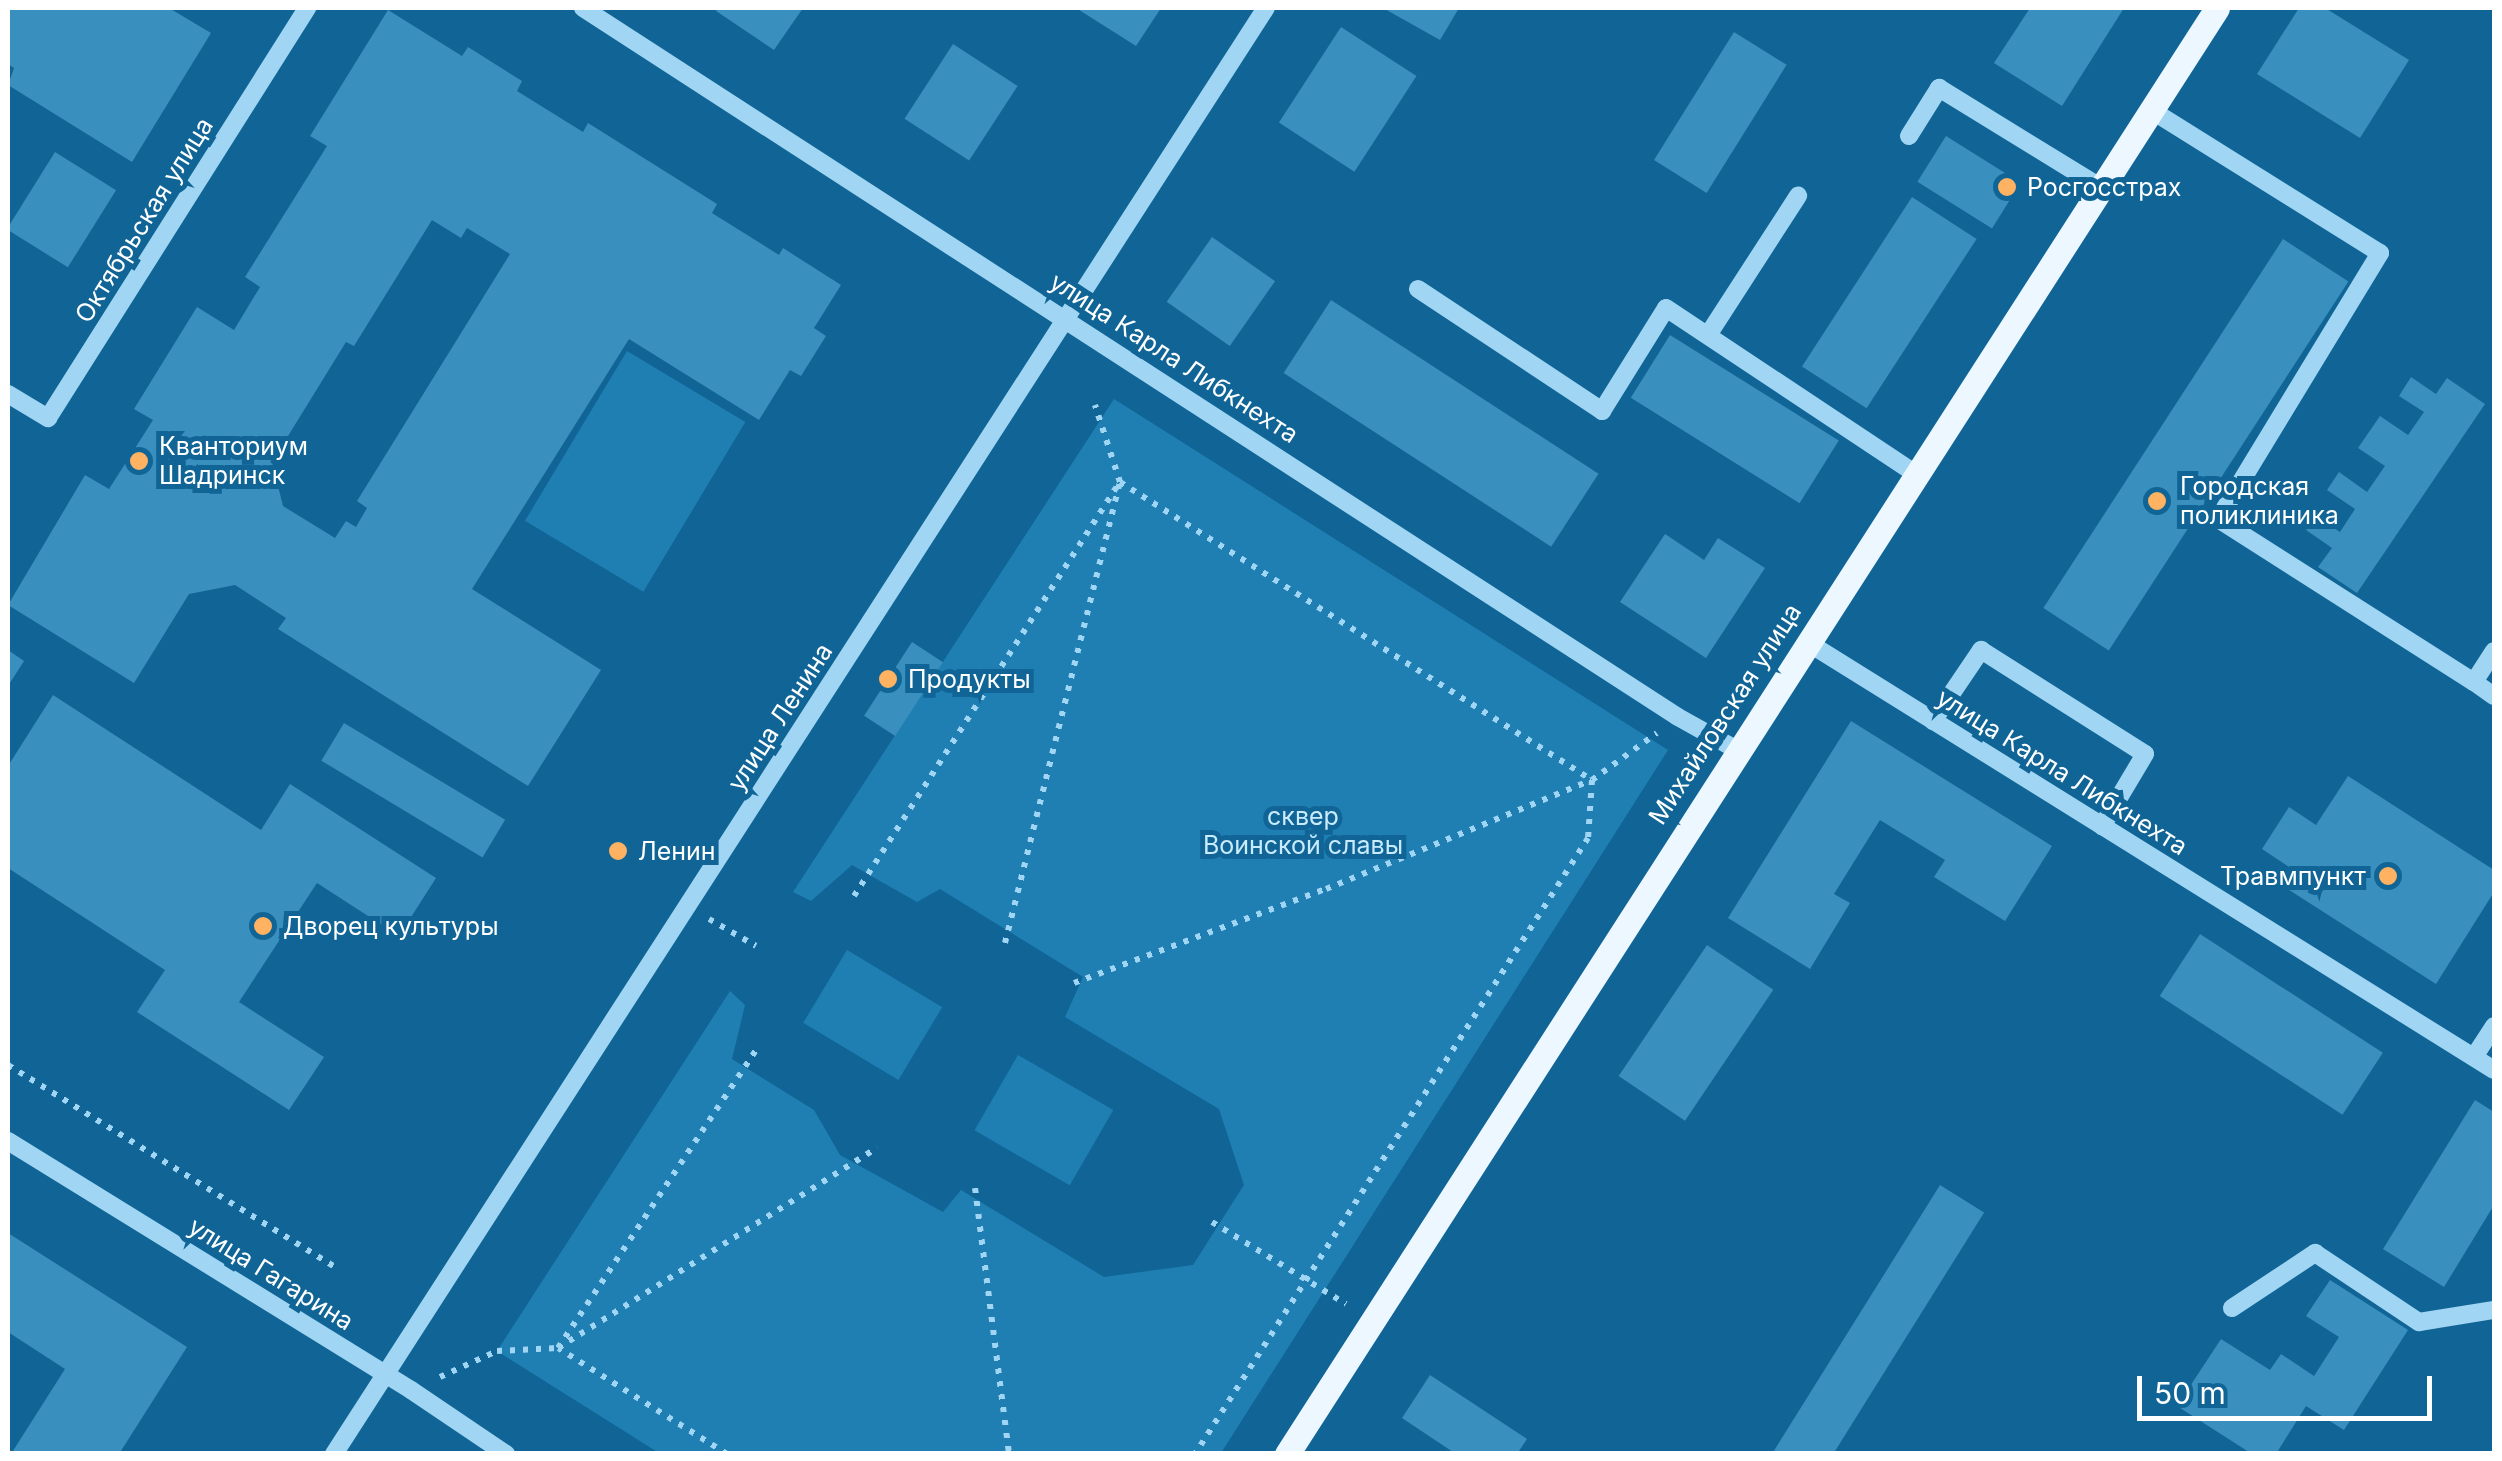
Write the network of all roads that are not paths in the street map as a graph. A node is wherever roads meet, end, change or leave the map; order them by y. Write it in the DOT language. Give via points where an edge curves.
graph roads {
  1 [pos="307,8"];
  2 [pos="583,8"];
  3 [pos="1266,8"];
  4 [pos="2217,8"];
  5 [pos="2151,110"];
  6 [pos="1908,136"];
  7 [pos="2100,188"];
  8 [pos="1798,196"];
  9 [pos="1418,289"];
  10 [pos="1068,318"];
  11 [pos="1708,335"];
  12 [pos="8,394"];
  13 [pos="1916,474"];
  14 [pos="1808,642"];
  15 [pos="2494,650"];
  16 [pos="2474,682"];
  17 [pos="2494,696"];
  18 [pos="1933,720"];
  19 [pos="1736,750"];
  20 [pos="2102,826"];
  21 [pos="2494,1026"];
  22 [pos="2474,1058"];
  23 [pos="2494,1070"];
  24 [pos="8,1141"];
  25 [pos="2232,1308"];
  26 [pos="2494,1310"];
  27 [pos="386,1374"];
  28 [pos="334,1454"];
  29 [pos="506,1454"];
  30 [pos="1286,1454"];
  1 -- 12 [label="street, Октябрьская улица" via="48,418"];
  2 -- 10 [label="street, улица Карла Либкнехта"];
  3 -- 10 [label="street, улица Ленина"];
  4 -- 5 [label="main road, Михайловская улица"];
  5 -- 7 [label="main road, Михайловская улица"];
  5 -- 16 [label="street" via="2380,253 2218,518"];
  6 -- 7 [label="street" via="1938,88"];
  7 -- 13 [label="main road, Михайловская улица"];
  8 -- 11 [label="street"];
  9 -- 11 [label="street" via="1602,411 1666,308"];
  10 -- 19 [label="street, улица Карла Либкнехта"];
  10 -- 27 [label="street, улица Ленина"];
  11 -- 13 [label="street"];
  13 -- 14 [label="main road, Михайловская улица"];
  14 -- 18 [label="street, улица Карла Либкнехта"];
  14 -- 19 [label="main road, Михайловская улица"];
  15 -- 16 [label="street"];
  16 -- 17 [label="street"];
  18 -- 20 [label="street, улица Карла Либкнехта"];
  18 -- 20 [label="street" via="1980,650 2144,754"];
  19 -- 30 [label="main road, Михайловская улица"];
  20 -- 22 [label="street, улица Карла Либкнехта"];
  21 -- 22 [label="street"];
  22 -- 23 [label="street, улица Карла Либкнехта"];
  24 -- 27 [label="street, улица Гагарина"];
  25 -- 26 [label="street" via="2315,1253 2419,1322"];
  27 -- 28 [label="street, улица Ленина"];
  27 -- 29 [label="street, улица Гагарина"];
}
